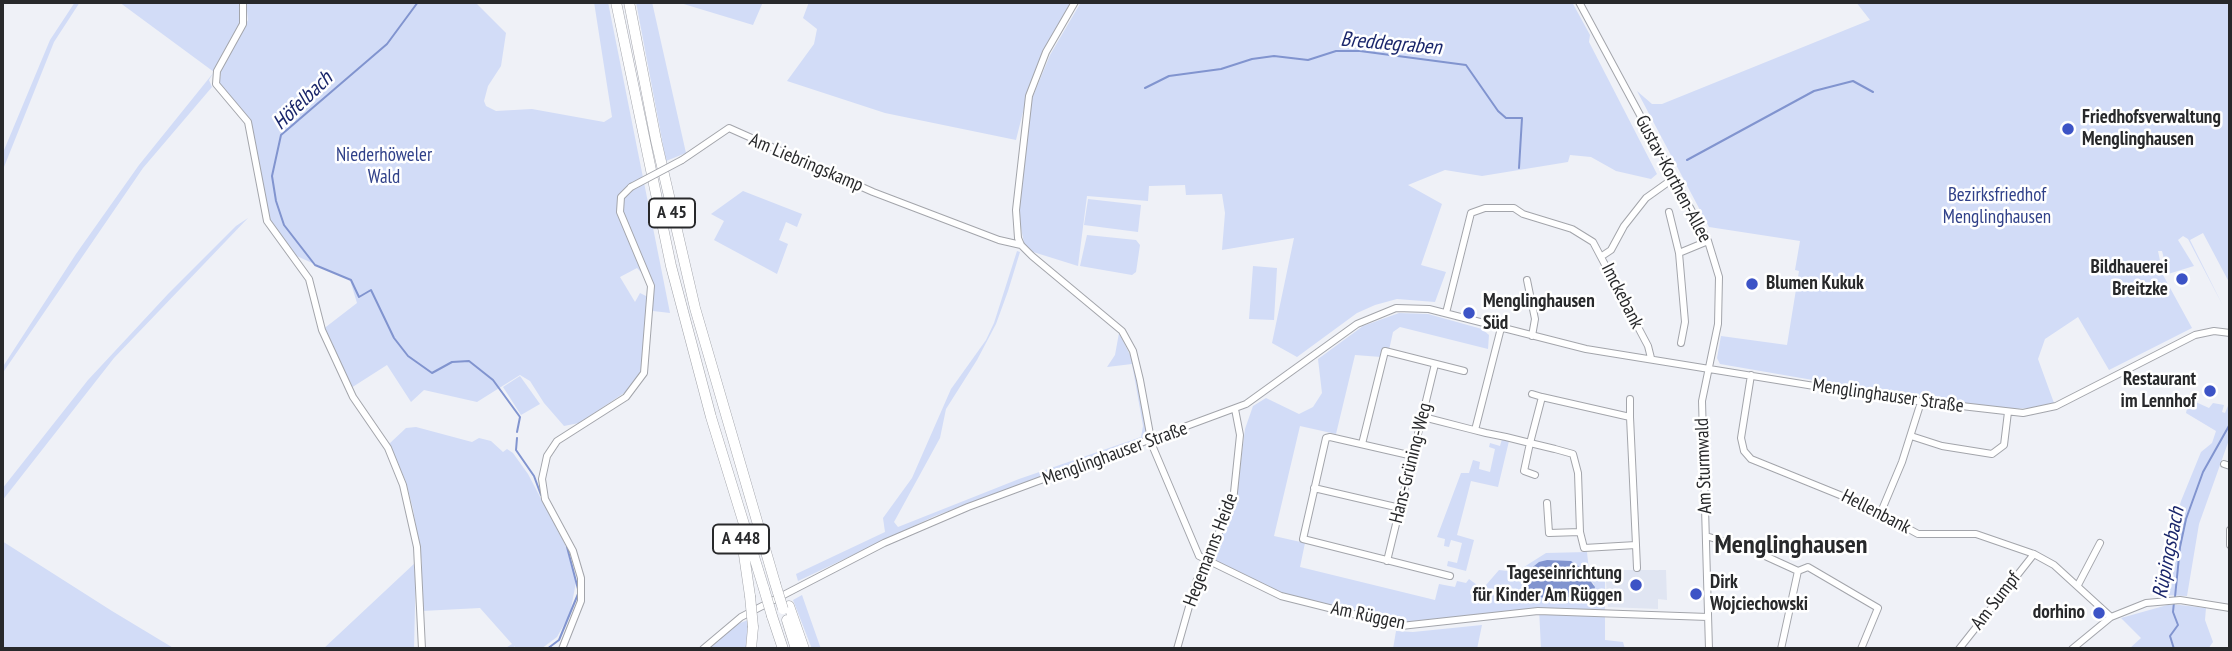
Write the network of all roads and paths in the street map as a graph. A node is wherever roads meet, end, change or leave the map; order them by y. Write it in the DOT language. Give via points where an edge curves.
graph roads {
  1 [pos="243,2"];
  2 [pos="616,2"];
  3 [pos="629,2"];
  4 [pos="1075,2"];
  5 [pos="1578,2"];
  6 [pos="1674,178"];
  7 [pos="1669,212"];
  8 [pos="1707,241"];
  9 [pos="1021,246"];
  10 [pos="1679,253"];
  11 [pos="1602,256"];
  12 [pos="1527,280"];
  13 [pos="1446,313"];
  14 [pos="1502,328"];
  15 [pos="2230,333"];
  16 [pos="1532,336"];
  17 [pos="1681,343"];
  18 [pos="1651,358"];
  19 [pos="1435,364"];
  20 [pos="1708,368"];
  21 [pos="1464,371"];
  22 [pos="1751,375"];
  23 [pos="1532,394"];
  24 [pos="1542,397"];
  25 [pos="1630,399"];
  26 [pos="1921,402"];
  27 [pos="1235,409"];
  28 [pos="2008,412"];
  29 [pos="1423,417"];
  30 [pos="1630,417"];
  31 [pos="1475,430"];
  32 [pos="1911,436"];
  33 [pos="1151,442"];
  34 [pos="1362,443"];
  35 [pos="1530,443"];
  36 [pos="1413,456"];
  37 [pos="1516,470"];
  38 [pos="1524,471"];
  39 [pos="1535,475"];
  40 [pos="730,482"];
  41 [pos="1314,488"];
  42 [pos="1547,503"];
  43 [pos="1400,508"];
  44 [pos="1881,512"];
  45 [pos="2230,530"];
  46 [pos="1580,532"];
  47 [pos="1706,536"];
  48 [pos="2101,543"];
  49 [pos="1636,545"];
  50 [pos="2230,545"];
  51 [pos="2034,554"];
  52 [pos="1204,560"];
  53 [pos="1387,561"];
  54 [pos="1637,568"];
  55 [pos="1798,571"];
  56 [pos="1451,576"];
  57 [pos="2078,585"];
  58 [pos="786,608"];
  59 [pos="2230,608"];
  60 [pos="1709,617"];
  61 [pos="2111,617"];
  62 [pos="422,649"];
  63 [pos="562,649"];
  64 [pos="703,649"];
  65 [pos="751,649"];
  66 [pos="783,649"];
  67 [pos="796,649"];
  68 [pos="804,649"];
  69 [pos="1177,649"];
  70 [pos="1709,649"];
  71 [pos="1781,649"];
  72 [pos="1861,649"];
  73 [pos="1959,649"];
  74 [pos="2072,649"];
  1 -- 62 [label="street" via="243,24 217,71 216,84 251,128 267,221 309,279 319,323 353,397 395,461 416,547"];
  2 -- 40 [label="highway, A 45" via="666,242"];
  3 -- 58 [label="highway, A 45, bridge" via="698,318"];
  4 -- 9 [label="street" via="1046,52 1025,111 1016,210"];
  5 -- 6 [label="street, Gustav-Korthen-Allee"];
  6 -- 8 [label="street, Gustav-Korthen-Allee"];
  6 -- 11 [label="street, Imckebank" via="1646,198 1611,250"];
  7 -- 10 [label="street"];
  8 -- 10 [label="street"];
  8 -- 20 [label="street, Gustav-Korthen-Allee" via="1719,277 1718,324"];
  9 -- 33 [label="street" via="1122,331 1133,351"];
  9 -- 63 [label="street, Am Liebringskamp, bridge" via="873,192 729,128 631,187 621,197 620,212 651,286 644,373 626,397 557,442 547,456 542,479 545,499 573,551 581,578 581,601"];
  10 -- 17 [label="street" via="1685,322"];
  11 -- 13 [label="street" via="1593,242 1572,229 1514,208 1475,210 1469,217"];
  11 -- 18 [label="street, Imckebank"];
  12 -- 16 [label="street" via="1535,319"];
  13 -- 14 [label="street, Menglinghauser Straße"];
  13 -- 27 [label="street, Menglinghauser Straße" via="1396,308 1368,318"];
  14 -- 16 [label="street, Menglinghauser Straße"];
  14 -- 31 [label="street"];
  15 -- 28 [label="street, Menglinghauser Straße" via="2195,335 2056,406"];
  16 -- 18 [label="street, Menglinghauser Straße"];
  18 -- 20 [label="street, Menglinghauser Straße"];
  19 -- 21 [label="street"];
  19 -- 29 [label="street, Hans-Grüning-Weg"];
  19 -- 34 [label="street" via="1385,351"];
  20 -- 22 [label="street, Menglinghauser Straße"];
  20 -- 47 [label="street, Am Sturmwald" via="1702,400"];
  22 -- 26 [label="street, Menglinghauser Straße"];
  22 -- 44 [label="street, Hellenbank" via="1741,438 1747,456"];
  23 -- 24 [label="street"];
  24 -- 30 [label="street"];
  24 -- 35 [label="street"];
  25 -- 30 [label="street"];
  26 -- 28 [label="street, Menglinghauser Straße"];
  26 -- 32 [label="street"];
  27 -- 33 [label="street, Menglinghauser Straße"];
  27 -- 52 [label="street, Hegemanns Heide" via="1240,435 1233,502"];
  28 -- 32 [label="street" via="2004,445 1992,454"];
  29 -- 31 [label="street"];
  29 -- 36 [label="street, Hans-Grüning-Weg"];
  30 -- 49 [label="street"];
  31 -- 35 [label="street"];
  32 -- 44 [label="street"];
  33 -- 52 [label="street"];
  33 -- 64 [label="street, Menglinghauser Straße" via="968,508 859,555 741,617"];
  34 -- 36 [label="street"];
  34 -- 41 [label="street" via="1326,439"];
  35 -- 38 [label="street"];
  35 -- 46 [label="street" via="1575,456"];
  36 -- 43 [label="street, Hans-Grüning-Weg"];
  37 -- 38 [label="street"];
  38 -- 39 [label="street"];
  40 -- 65 [label="highway, A 448, bridge" via="750,596"];
  40 -- 66 [label="highway, A 45, bridge"];
  41 -- 43 [label="street"];
  41 -- 53 [label="street" via="1303,539"];
  42 -- 46 [label="street" via="1549,533"];
  43 -- 53 [label="street, Hans-Grüning-Weg"];
  44 -- 51 [label="street, Hellenbank" via="1918,534 1976,534"];
  45 -- 50 [label="street"];
  46 -- 49 [label="street" via="1584,548"];
  47 -- 55 [label="street"];
  47 -- 60 [label="street, Am Sturmwald"];
  48 -- 57 [label="street"];
  49 -- 54 [label="street"];
  51 -- 57 [label="street, Hellenbank"];
  51 -- 73 [label="street, Am Sumpf"];
  52 -- 60 [label="street, Am Rüggen" via="1281,596 1401,626 1538,611"];
  52 -- 69 [label="street, Hegemanns Heide"];
  53 -- 56 [label="street"];
  55 -- 71 [label="street"];
  55 -- 72 [label="street" via="1808,567 1878,608"];
  57 -- 61 [label="street, Hellenbank"];
  58 -- 67 [label="highway, A 45"];
  58 -- 68 [label="highway"];
  59 -- 61 [label="street" via="2170,600 2146,603"];
  60 -- 70 [label="street, Am Sturmwald"];
  61 -- 74 [label="street"];
}
